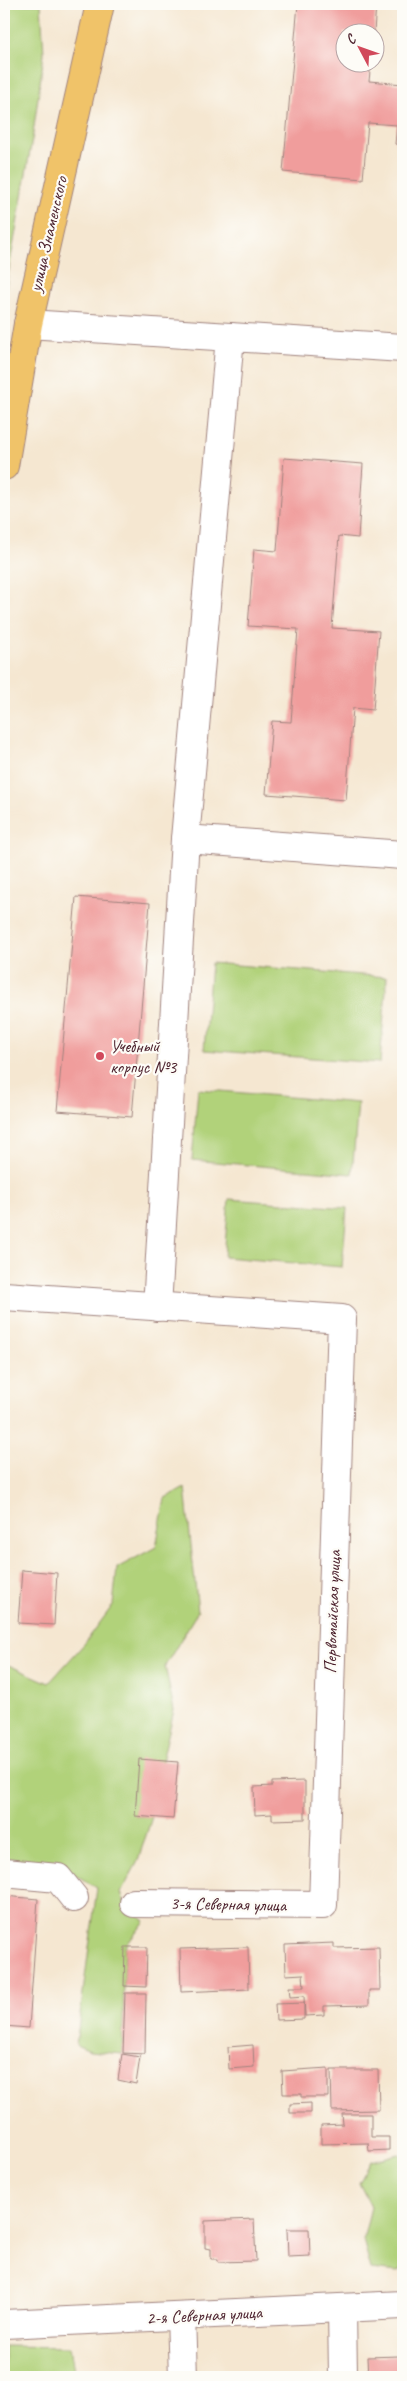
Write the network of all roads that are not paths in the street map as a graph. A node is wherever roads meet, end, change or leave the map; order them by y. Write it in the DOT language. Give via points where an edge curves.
graph roads {
  1 [pos="100,4"];
  2 [pos="28,324"];
  3 [pos="230,337"];
  4 [pos="403,348"];
  5 [pos="4,466"];
  6 [pos="185,839"];
  7 [pos="403,855"];
  8 [pos="4,1296"];
  9 [pos="157,1307"];
  10 [pos="4,1873"];
  11 [pos="74,1898"];
  12 [pos="134,1903"];
  13 [pos="323,1905"];
  14 [pos="403,2305"];
  15 [pos="342,2308"];
  16 [pos="181,2316"];
  17 [pos="4,2324"];
  18 [pos="183,2377"];
  19 [pos="343,2377"];
  1 -- 2 [label="main road, улица Знаменского"];
  2 -- 3 [label="street"];
  2 -- 5 [label="main road, улица Знаменского"];
  3 -- 4 [label="street"];
  3 -- 6 [label="street"];
  6 -- 7 [label="street"];
  6 -- 9 [label="street"];
  8 -- 9 [label="street"];
  9 -- 13 [label="street, Первомайская улица" via="342,1319"];
  10 -- 11 [label="street" via="58,1878"];
  12 -- 13 [label="street, 3-я Северная улица"];
  14 -- 15 [label="street, 2-я Северная улица"];
  15 -- 16 [label="street, 2-я Северная улица"];
  15 -- 19 [label="street"];
  16 -- 17 [label="street, 2-я Северная улица"];
  16 -- 18 [label="street"];
}
